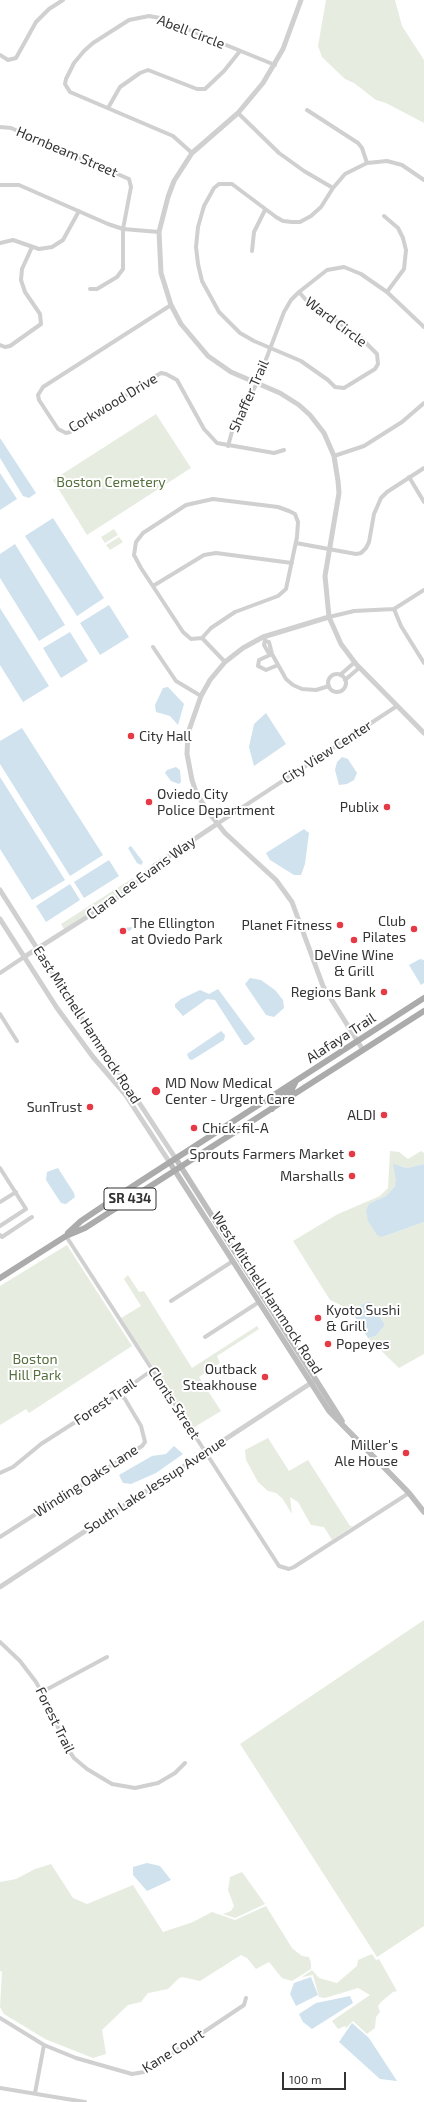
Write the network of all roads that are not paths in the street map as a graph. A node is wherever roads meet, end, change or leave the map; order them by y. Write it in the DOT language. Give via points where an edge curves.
graph roads {
  1 [pos="301,0"];
  2 [pos="61,1"];
  3 [pos="240,51"];
  4 [pos="0,55"];
  5 [pos="275,65"];
  6 [pos="108,108"];
  7 [pos="307,110"];
  8 [pos="238,112"];
  9 [pos="0,127"];
  10 [pos="192,153"];
  11 [pos="367,163"];
  12 [pos="424,180"];
  13 [pos="0,185"];
  14 [pos="333,188"];
  15 [pos="265,210"];
  16 [pos="79,211"];
  17 [pos="384,216"];
  18 [pos="123,229"];
  19 [pos="159,232"];
  20 [pos="0,244"];
  21 [pos="32,247"];
  22 [pos="252,251"];
  23 [pos="90,289"];
  24 [pos="299,292"];
  25 [pos="387,292"];
  26 [pos="172,305"];
  27 [pos="424,327"];
  28 [pos="0,345"];
  29 [pos="270,347"];
  30 [pos="257,383"];
  31 [pos="424,404"];
  32 [pos="228,446"];
  33 [pos="284,450"];
  34 [pos="334,456"];
  35 [pos="424,468"];
  36 [pos="408,477"];
  37 [pos="424,502"];
  38 [pos="296,543"];
  39 [pos="328,550"];
  40 [pos="292,563"];
  41 [pos="153,586"];
  42 [pos="424,590"];
  43 [pos="394,609"];
  44 [pos="329,617"];
  45 [pos="202,638"];
  46 [pos="264,639"];
  47 [pos="153,646"];
  48 [pos="272,654"];
  49 [pos="225,662"];
  50 [pos="354,662"];
  51 [pos="424,663"];
  52 [pos="278,665"];
  53 [pos="359,668"];
  54 [pos="340,675"];
  55 [pos="345,680"];
  56 [pos="329,686"];
  57 [pos="200,696"];
  58 [pos="397,706"];
  59 [pos="424,733"];
  60 [pos="217,824"];
  61 [pos="0,890"];
  62 [pos="0,919"];
  63 [pos="37,948"];
  64 [pos="24,957"];
  65 [pos="0,973"];
  66 [pos="424,998"];
  67 [pos="424,1011"];
  68 [pos="0,1014"];
  69 [pos="17,1041"];
  70 [pos="358,1041"];
  71 [pos="363,1050"];
  72 [pos="296,1081"];
  73 [pos="272,1110"];
  74 [pos="176,1159"];
  75 [pos="170,1163"];
  76 [pos="0,1168"];
  77 [pos="177,1169"];
  78 [pos="16,1192"];
  79 [pos="0,1202"];
  80 [pos="32,1218"];
  81 [pos="0,1226"];
  82 [pos="0,1235"];
  83 [pos="66,1236"];
  84 [pos="232,1259"];
  85 [pos="246,1267"];
  86 [pos="0,1278"];
  87 [pos="170,1301"];
  88 [pos="259,1302"];
  89 [pos="282,1324"];
  90 [pos="205,1337"];
  91 [pos="152,1370"];
  92 [pos="317,1379"];
  93 [pos="311,1383"];
  94 [pos="119,1394"];
  95 [pos="344,1424"];
  96 [pos="205,1451"];
  97 [pos="0,1473"];
  98 [pos="409,1493"];
  99 [pos="424,1512"];
  100 [pos="0,1537"];
  101 [pos="0,1587"];
  102 [pos="0,1642"];
  103 [pos="107,1657"];
  104 [pos="42,1692"];
  105 [pos="185,1763"];
  106 [pos="246,1998"];
  107 [pos="0,2018"];
  108 [pos="44,2046"];
  109 [pos="0,2088"];
  110 [pos="35,2093"];
  111 [pos="72,2101"];
  112 [pos="85,2102"];
  1 -- 5 [label="street" via="290,33"];
  2 -- 4 [label="street" via="36,22 16,58 8,60"];
  3 -- 5 [label="street, Abell Circle"];
  3 -- 6 [label="street" via="224,72 205,89 197,89 148,70 120,87"];
  3 -- 6 [label="street, Abell Circle" via="160,18 149,16 129,20 84,51 66,79 65,84 70,92"];
  5 -- 8 [label="street"];
  6 -- 10 [label="street, Abell Circle" via="173,136"];
  7 -- 11 [label="street" via="358,143"];
  8 -- 10 [label="street"];
  8 -- 14 [label="street" via="279,153 304,172"];
  9 -- 18 [label="street, Hornbeam Street" via="11,128 130,179 132,187"];
  10 -- 19 [label="street" via="170,192"];
  11 -- 12 [label="street, Shaffer Trail" via="387,161 402,165"];
  11 -- 14 [label="street, Shaffer Trail" via="345,174"];
  13 -- 16 [label="street" via="19,186"];
  14 -- 15 [label="street, Shaffer Trail" via="321,207 300,222 283,221"];
  15 -- 22 [label="street" via="254,232"];
  15 -- 29 [label="street, Shaffer Trail" via="232,184 219,184 204,206 196,247 202,281 219,312 240,333"];
  16 -- 18 [label="street"];
  16 -- 21 [label="street" via="68,234 57,245 45,249"];
  17 -- 25 [label="street" via="398,228 406,250 404,269"];
  18 -- 19 [label="street"];
  18 -- 23 [label="street" via="123,264 120,273 97,289"];
  19 -- 26 [label="street" via="161,273"];
  20 -- 21 [label="street" via="14,240"];
  21 -- 28 [label="street" via="22,269 21,280 25,292 40,314 41,324 10,346"];
  24 -- 25 [label="street, Shaffer Trail" via="327,270 339,268 350,268"];
  24 -- 29 [label="street, Shaffer Trail" via="284,312"];
  24 -- 29 [label="street, Ward Circle" via="313,308 360,337 377,354 378,364 362,377 340,389 301,361"];
  25 -- 27 [label="street, Shaffer Trail"];
  26 -- 30 [label="street" via="188,334 208,356 231,372"];
  26 -- 32 [label="street, Corkwood Drive" via="43,387 38,395 39,400 58,429 66,433 161,373 166,374 177,380 210,436 217,443"];
  29 -- 30 [label="street, Shaffer Trail"];
  30 -- 32 [label="street, Shaffer Trail" via="234,428"];
  30 -- 34 [label="street" via="280,393 310,415 324,433"];
  31 -- 34 [label="street" via="402,422 364,446"];
  32 -- 33 [label="street, Corkwood Drive" via="274,453"];
  34 -- 39 [label="street" via="339,493"];
  35 -- 36 [label="street"];
  36 -- 37 [label="street"];
  36 -- 39 [label="street" via="381,498 374,514 366,548 356,554"];
  38 -- 39 [label="street"];
  38 -- 40 [label="street"];
  38 -- 41 [label="street" via="298,522 295,514 289,510 212,499 186,505 143,533 136,542 134,555"];
  39 -- 44 [label="street" via="325,584"];
  40 -- 41 [label="street" via="216,553 204,555"];
  40 -- 45 [label="street" via="286,590 278,596 236,612 211,628"];
  41 -- 45 [label="street" via="183,632 191,639"];
  42 -- 43 [label="street"];
  43 -- 44 [label="street" via="354,611"];
  43 -- 51 [label="street" via="400,626"];
  44 -- 46 [label="street"];
  44 -- 50 [label="street" via="341,644"];
  45 -- 49 [label="street"];
  46 -- 48 [label="street" via="264,645"];
  46 -- 49 [label="street" via="243,648"];
  47 -- 57 [label="street" via="176,681"];
  48 -- 52 [label="street"];
  48 -- 52 [label="street" via="259,660 258,666 266,670"];
  49 -- 57 [label="street"];
  50 -- 53 [label="street"];
  50 -- 54 [label="street"];
  52 -- 56 [label="street" via="286,679 302,689 316,690"];
  53 -- 55 [label="street"];
  53 -- 58 [label="street"];
  54 -- 55 [label="street"];
  54 -- 56 [label="street" via="331,677"];
  55 -- 56 [label="street" via="345,686 340,691 334,691"];
  57 -- 60 [label="street" via="188,733 188,763 196,792"];
  58 -- 59 [label="street"];
  58 -- 60 [label="street, City View Center"];
  60 -- 63 [label="street, Clara Lee Evans Way" via="154,866 127,891"];
  60 -- 70 [label="street" via="285,891 297,914 316,972"];
  61 -- 63 [label="street, East Mitchell Hammock Road"];
  62 -- 64 [label="street, East Mitchell Hammock Road"];
  63 -- 64 [label="street, Clara Lee Evans Way"];
  63 -- 74 [label="street, East Mitchell Hammock Road"];
  64 -- 65 [label="street"];
  64 -- 75 [label="street, East Mitchell Hammock Road" via="93,1057 125,1094"];
  66 -- 70 [label="main road, Alafaya Trail / SR 434"];
  67 -- 71 [label="main road, Alafaya Trail / SR 434"];
  68 -- 69 [label="street"];
  70 -- 71 [label="street"];
  70 -- 72 [label="main road, Alafaya Trail / SR 434"];
  71 -- 73 [label="main road, Alafaya Trail / SR 434"];
  72 -- 73 [label="main road" via="292,1089 275,1101"];
  72 -- 74 [label="main road, Alafaya Trail / SR 434"];
  73 -- 77 [label="main road, Alafaya Trail / SR 434"];
  74 -- 75 [label="main road, Alafaya Trail / SR 434"];
  74 -- 77 [label="main road"];
  75 -- 77 [label="main road"];
  75 -- 83 [label="main road, SR 434" via="81,1221"];
  76 -- 78 [label="street"];
  77 -- 83 [label="main road, SR 434" via="85,1228"];
  77 -- 84 [label="main road, West Mitchell Hammock Road"];
  77 -- 85 [label="main road, West Mitchell Hammock Road"];
  78 -- 79 [label="street"];
  78 -- 81 [label="street" via="26,1209"];
  80 -- 82 [label="street" via="2,1237"];
  83 -- 86 [label="main road, SR 434"];
  83 -- 91 [label="street, Clonts Street"];
  84 -- 85 [label="main road" via="241,1268"];
  84 -- 87 [label="street"];
  84 -- 88 [label="main road, West Mitchell Hammock Road"];
  85 -- 89 [label="main road, West Mitchell Hammock Road"];
  88 -- 89 [label="main road" via="276,1322"];
  88 -- 90 [label="street"];
  88 -- 93 [label="main road, West Mitchell Hammock Road"];
  89 -- 92 [label="main road, West Mitchell Hammock Road"];
  91 -- 94 [label="street, Forest Trail"];
  91 -- 96 [label="street, Clonts Street"];
  92 -- 93 [label="street, South Lake Jessup Avenue"];
  92 -- 95 [label="main road, West Mitchell Hammock Road"];
  93 -- 95 [label="main road, West Mitchell Hammock Road" via="329,1411"];
  93 -- 96 [label="street, South Lake Jessup Avenue"];
  94 -- 97 [label="street, Forest Trail" via="41,1444 13,1467"];
  94 -- 100 [label="street, Winding Oaks Lane" via="125,1399 141,1426 145,1442 142,1446"];
  95 -- 98 [label="main road, West Mitchell Hammock Road"];
  96 -- 98 [label="street, Clonts Street" via="275,1560 284,1568 294,1567"];
  96 -- 101 [label="street, South Lake Jessup Avenue"];
  98 -- 99 [label="main road, West Mitchell Hammock Road"];
  102 -- 104 [label="street, Forest Trail" via="20,1661"];
  103 -- 104 [label="street"];
  104 -- 105 [label="street, Forest Trail" via="60,1736 74,1758 112,1784 135,1788 158,1783 175,1773"];
  106 -- 108 [label="street, Kane Court" via="244,2006 142,2072 132,2074 119,2071"];
  107 -- 108 [label="street, Kane Court"];
  108 -- 110 [label="street"];
  109 -- 110 [label="street"];
  110 -- 111 [label="street"];
  111 -- 112 [label="street"];
}
